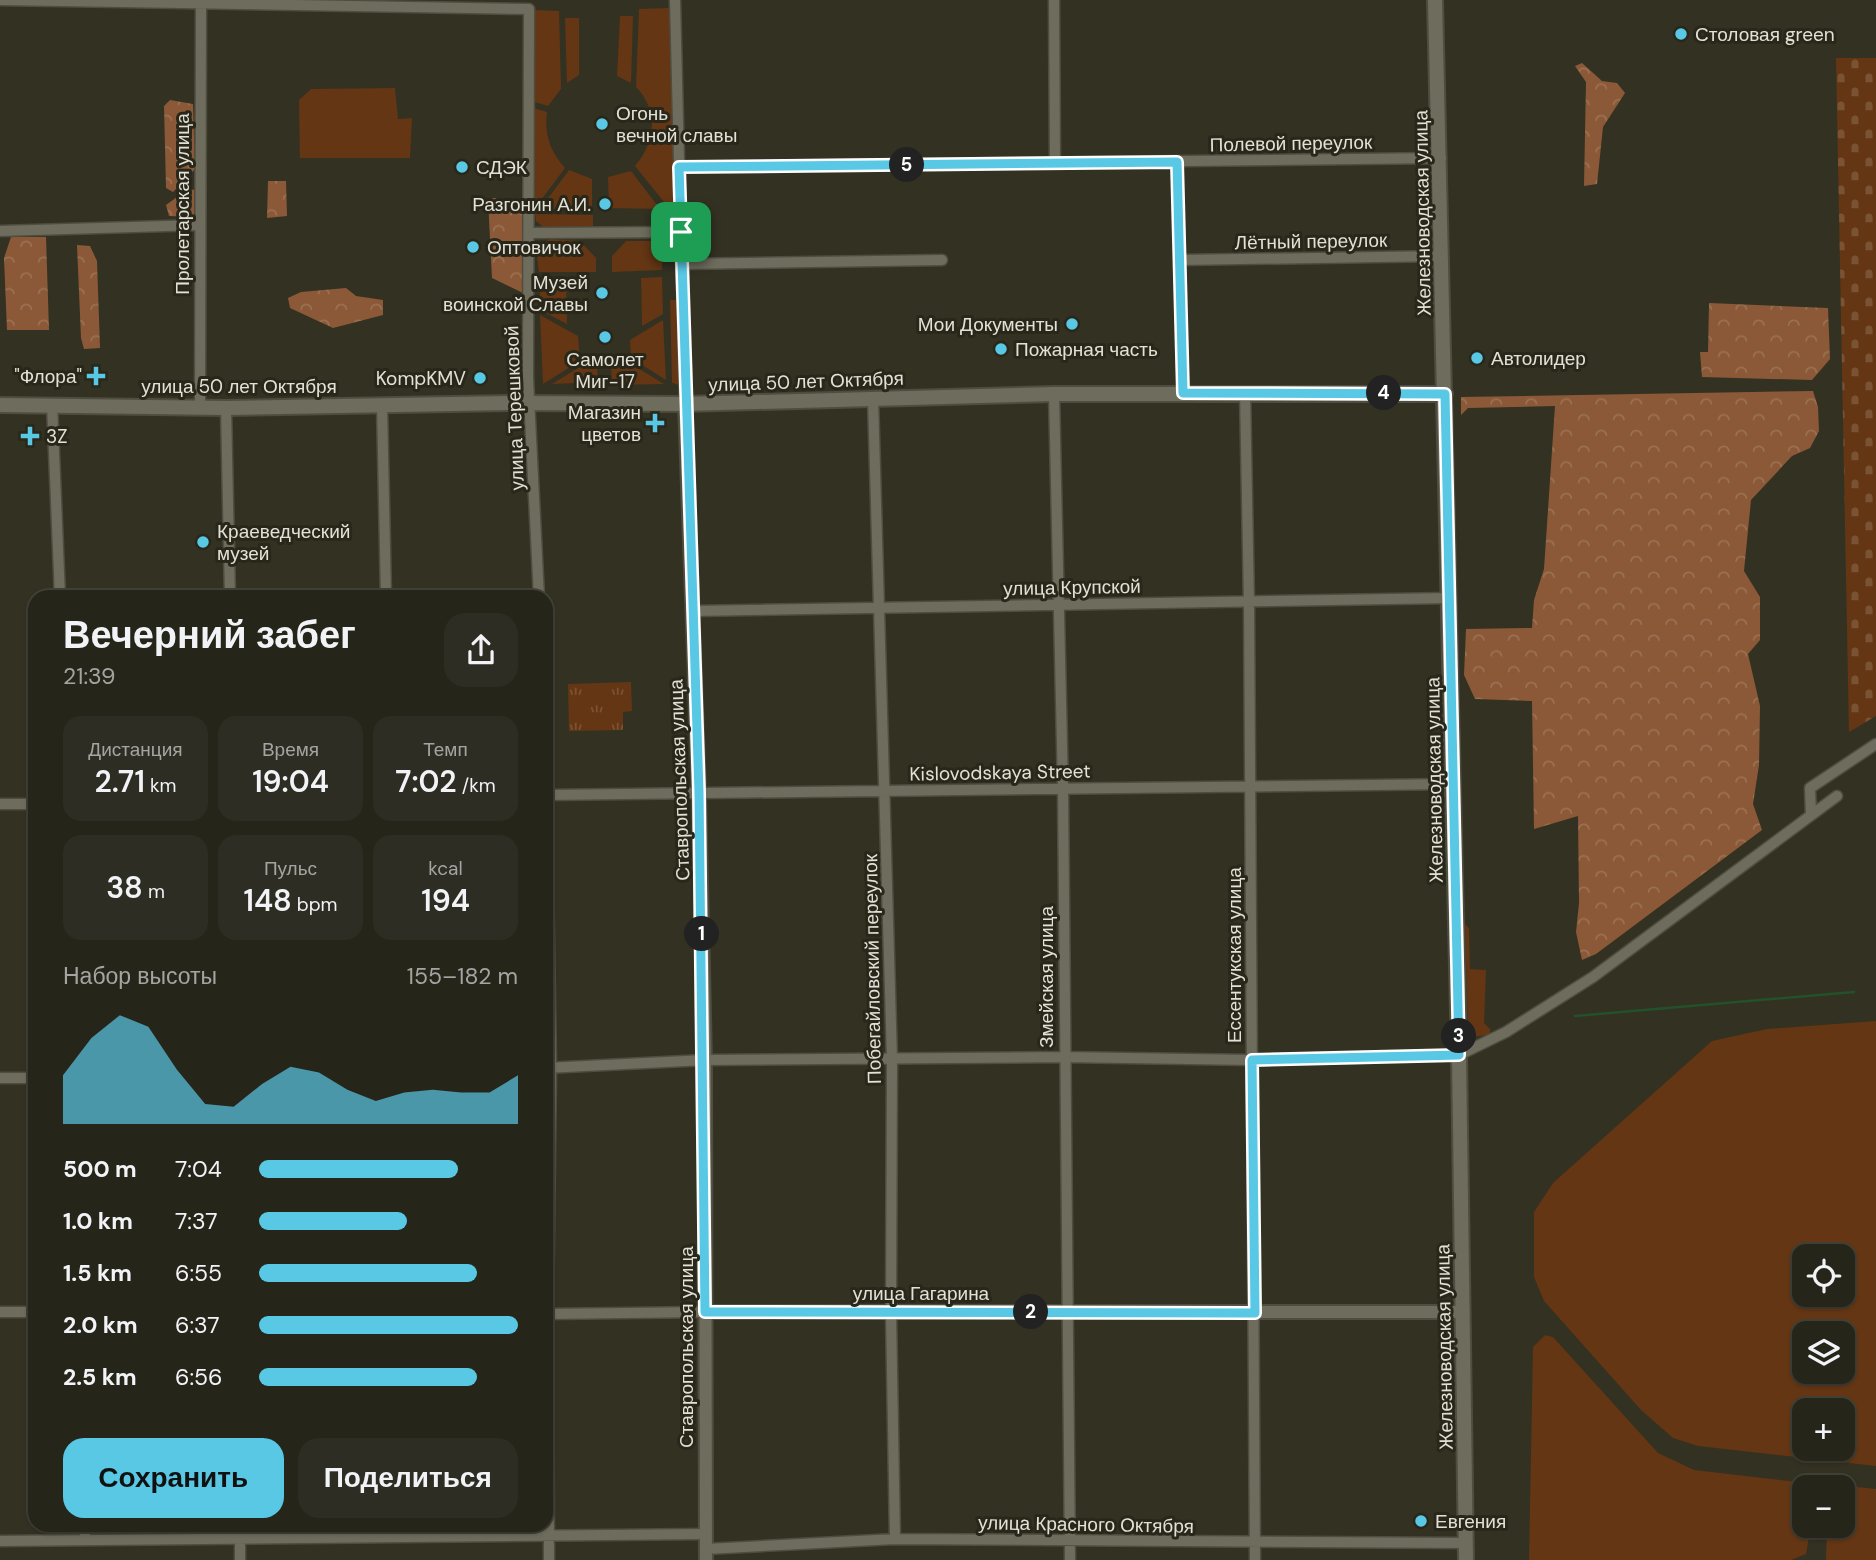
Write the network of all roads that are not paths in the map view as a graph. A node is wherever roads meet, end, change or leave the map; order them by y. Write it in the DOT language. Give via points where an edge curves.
graph roads {
  1 [pos="0,0"];
  2 [pos="675,0"];
  3 [pos="1054,0"];
  4 [pos="1435,0"];
  5 [pos="201,2"];
  6 [pos="1441,158"];
  7 [pos="1177,162"];
  8 [pos="1055,163"];
  9 [pos="679,167"];
  10 [pos="200,225"];
  11 [pos="0,231"];
  12 [pos="681,232"];
  13 [pos="531,233"];
  14 [pos="1442,256"];
  15 [pos="1180,260"];
  16 [pos="942,261"];
  17 [pos="681,264"];
  18 [pos="1245,392"];
  19 [pos="1183,393"];
  20 [pos="1054,394"];
  21 [pos="1445,394"];
  22 [pos="873,399"];
  23 [pos="531,403"];
  24 [pos="52,404"];
  25 [pos="382,404"];
  26 [pos="685,404"];
  27 [pos="0,405"];
  28 [pos="200,407"];
  29 [pos="226,408"];
  30 [pos="60,590"];
  31 [pos="230,590"];
  32 [pos="386,590"];
  33 [pos="539,590"];
  34 [pos="1450,598"];
  35 [pos="1249,603"];
  36 [pos="1059,604"];
  37 [pos="879,607"];
  38 [pos="693,611"];
  39 [pos="1876,744"];
  40 [pos="1454,784"];
  41 [pos="1250,785"];
  42 [pos="1063,789"];
  43 [pos="885,790"];
  44 [pos="699,792"];
  45 [pos="553,795"];
  46 [pos="1837,796"];
  47 [pos="0,804"];
  48 [pos="28,804"];
  49 [pos="1811,815"];
  50 [pos="1459,1055"];
  51 [pos="1063,1057"];
  52 [pos="705,1060"];
  53 [pos="892,1060"];
  54 [pos="1252,1060"];
  55 [pos="553,1067"];
  56 [pos="28,1077"];
  57 [pos="0,1078"];
  58 [pos="0,1311"];
  59 [pos="1070,1311"];
  60 [pos="28,1312"];
  61 [pos="705,1312"];
  62 [pos="1463,1312"];
  63 [pos="1255,1313"];
  64 [pos="553,1314"];
  65 [pos="891,1314"];
  66 [pos="85,1532"];
  67 [pos="240,1532"];
  68 [pos="396,1532"];
  69 [pos="549,1534"];
  70 [pos="706,1534"];
  71 [pos="240,1536"];
  72 [pos="396,1537"];
  73 [pos="85,1539"];
  74 [pos="895,1539"];
  75 [pos="0,1541"];
  76 [pos="1070,1542"];
  77 [pos="1465,1543"];
  78 [pos="1256,1544"];
  79 [pos="706,1555"];
  80 [pos="240,1560"];
  81 [pos="549,1560"];
  82 [pos="1070,1560"];
  83 [pos="1255,1560"];
  84 [pos="1466,1560"];
  1 -- 5 [label="street"];
  2 -- 9 [label="street, Ставропольская улица"];
  3 -- 8 [label="street"];
  4 -- 6 [label="main road, Железноводская улица"];
  5 -- 10 [label="street, Пролетарская улица"];
  5 -- 13 [label="street, улица Терешковой" via="529,9"];
  6 -- 7 [label="street, Полевой переулок"];
  6 -- 14 [label="main road, Железноводская улица"];
  7 -- 8 [label="street, Полевой переулок"];
  7 -- 15 [label="street"];
  8 -- 9 [label="street, Полевой переулок"];
  9 -- 12 [label="street, Ставропольская улица"];
  10 -- 11 [label="street"];
  10 -- 28 [label="street, Пролетарская улица"];
  12 -- 13 [label="street"];
  12 -- 17 [label="street, Ставропольская улица"];
  13 -- 23 [label="street, улица Терешковой" via="527,306"];
  14 -- 15 [label="street, Лётный переулок"];
  14 -- 21 [label="main road, Железноводская улица"];
  15 -- 19 [label="street"];
  16 -- 17 [label="street"];
  17 -- 26 [label="street, Ставропольская улица"];
  18 -- 19 [label="main road, улица 50 лет Октября"];
  18 -- 21 [label="main road, улица 50 лет Октября"];
  18 -- 35 [label="street, Ессентукская улица"];
  19 -- 20 [label="main road, улица 50 лет Октября"];
  20 -- 22 [label="main road, улица 50 лет Октября"];
  20 -- 36 [label="street, Змейская улица"];
  21 -- 34 [label="main road, Железноводская улица"];
  22 -- 26 [label="main road, улица 50 лет Октября"];
  22 -- 37 [label="street, Побегайловский переулок"];
  23 -- 25 [label="main road, улица 50 лет Октября"];
  23 -- 26 [label="main road, улица 50 лет Октября"];
  23 -- 33 [label="street, улица Терешковой"];
  24 -- 27 [label="main road, улица 50 лет Октября"];
  24 -- 28 [label="main road, улица 50 лет Октября"];
  24 -- 30 [label="street"];
  25 -- 29 [label="main road, улица 50 лет Октября"];
  25 -- 32 [label="street"];
  26 -- 38 [label="street, Ставропольская улица"];
  28 -- 29 [label="main road, улица 50 лет Октября"];
  29 -- 31 [label="street"];
  34 -- 35 [label="street, улица Крупской"];
  34 -- 40 [label="main road, Железноводская улица"];
  35 -- 36 [label="street, улица Крупской"];
  35 -- 41 [label="street, Ессентукская улица"];
  36 -- 37 [label="street, улица Крупской"];
  36 -- 42 [label="street, Змейская улица"];
  37 -- 38 [label="street, улица Крупской"];
  37 -- 43 [label="street, Побегайловский переулок"];
  38 -- 44 [label="street, Ставропольская улица"];
  39 -- 49 [label="street" via="1811,788"];
  40 -- 41 [label="street, Kislovodskaya Street"];
  40 -- 50 [label="main road, Железноводская улица"];
  41 -- 42 [label="street, Kislovodskaya Street"];
  41 -- 54 [label="street, Ессентукская улица"];
  42 -- 43 [label="street, Kislovodskaya Street"];
  42 -- 51 [label="street, Змейская улица"];
  43 -- 44 [label="street, Kislovodskaya Street"];
  43 -- 53 [label="street, Побегайловский переулок"];
  44 -- 45 [label="street, Kislovodskaya Street"];
  44 -- 52 [label="street, Ставропольская улица"];
  46 -- 49 [label="street"];
  47 -- 48 [label="street"];
  49 -- 50 [label="street" via="1594,977 1506,1032"];
  50 -- 54 [label="street"];
  50 -- 62 [label="main road, Железноводская улица"];
  51 -- 53 [label="street"];
  51 -- 54 [label="street"];
  51 -- 59 [label="street, Змейская улица"];
  52 -- 53 [label="street"];
  52 -- 55 [label="street"];
  52 -- 61 [label="street, Ставропольская улица"];
  53 -- 65 [label="street, Побегайловский переулок"];
  54 -- 63 [label="street, Ессентукская улица"];
  56 -- 57 [label="street"];
  58 -- 60 [label="street"];
  59 -- 63 [label="street, улица Гагарина"];
  59 -- 65 [label="street, улица Гагарина"];
  59 -- 76 [label="street, Змейская улица"];
  61 -- 64 [label="street, улица Гагарина"];
  61 -- 65 [label="street, улица Гагарина"];
  61 -- 70 [label="street, Ставропольская улица"];
  62 -- 63 [label="street, улица Гагарина"];
  62 -- 77 [label="main road, Железноводская улица"];
  63 -- 78 [label="street, Ессентукская улица"];
  65 -- 74 [label="street, Побегайловский переулок"];
  66 -- 73 [label="street"];
  67 -- 71 [label="street"];
  68 -- 72 [label="street"];
  69 -- 70 [label="street"];
  69 -- 72 [label="street"];
  69 -- 81 [label="street"];
  70 -- 79 [label="street, Ставропольская улица"];
  71 -- 72 [label="street"];
  71 -- 73 [label="street"];
  71 -- 80 [label="street"];
  73 -- 75 [label="street"];
  74 -- 76 [label="street, улица Красного Октября"];
  74 -- 79 [label="street, улица Красного Октября"];
  76 -- 78 [label="street, улица Красного Октября"];
  76 -- 82 [label="street, Змейская улица"];
  77 -- 78 [label="street, улица Красного Октября"];
  77 -- 84 [label="main road, Железноводская улица"];
  78 -- 83 [label="street, Ессентукская улица"];
}
